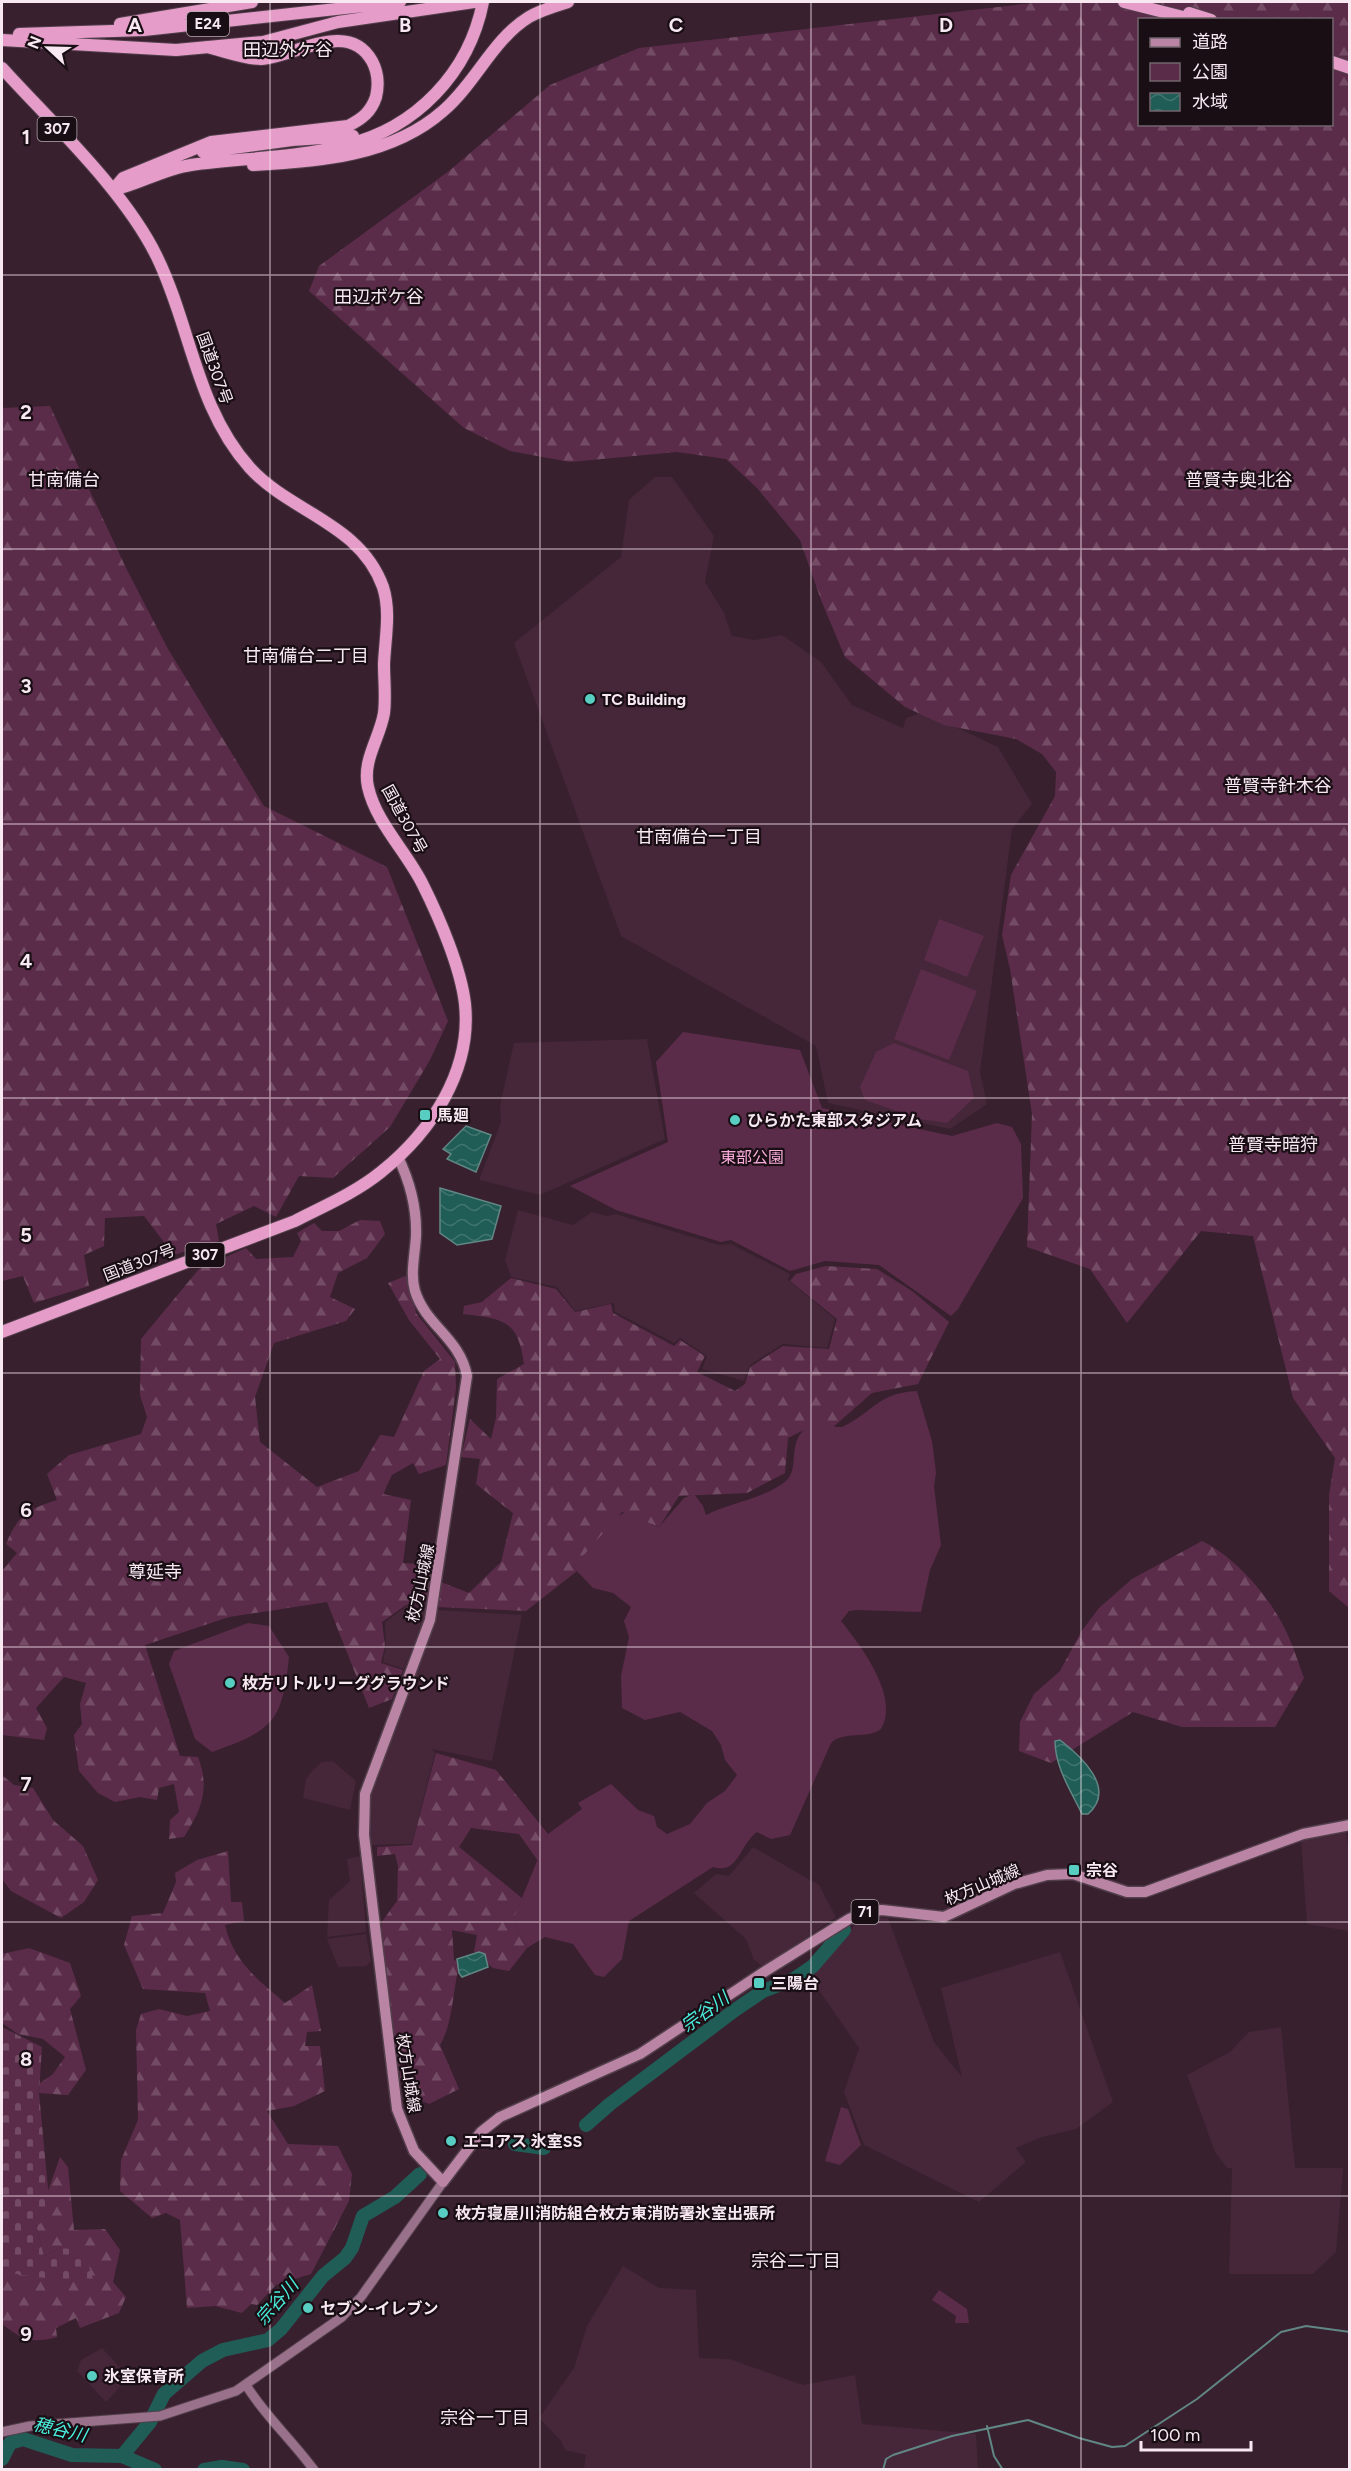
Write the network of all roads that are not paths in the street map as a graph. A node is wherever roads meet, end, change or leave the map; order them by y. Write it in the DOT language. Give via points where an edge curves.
graph roads {
  1 [pos="252,2"];
  2 [pos="400,2"];
  3 [pos="568,2"];
  4 [pos="1124,2"];
  5 [pos="1144,2"];
  6 [pos="477,5"];
  7 [pos="1187,18"];
  8 [pos="1204,18"];
  9 [pos="8,34"];
  10 [pos="2,40"];
  11 [pos="207,47"];
  12 [pos="1333,57"];
  13 [pos="1333,62"];
  14 [pos="1350,63"];
  15 [pos="2,68"];
  16 [pos="1350,68"];
  17 [pos="179,156"];
  18 [pos="188,166"];
  19 [pos="113,190"];
  20 [pos="398,1156"];
  21 [pos="2,1332"];
  22 [pos="1350,1825"];
  23 [pos="443,2182"];
  24 [pos="246,2385"];
  25 [pos="2,2432"];
  26 [pos="314,2469"];
  1 -- 9 [label="highway" via="95,27"];
  2 -- 9 [label="highway, E24" via="144,30"];
  3 -- 18 [label="highway" via="529,17 494,51 443,112 396,140 302,162 231,168"];
  4 -- 7 [label="highway"];
  5 -- 8 [label="highway"];
  6 -- 11 [label="highway, E24" via="338,22 263,42"];
  6 -- 17 [label="highway" via="458,53 440,80 411,107 381,125 350,138 292,140"];
  6 -- 18 [label="highway" via="469,46 445,84 423,106 384,132 333,148"];
  10 -- 11 [label="highway, E24" via="157,51"];
  11 -- 17 [label="highway" via="260,59 323,42 345,42 370,57 376,70 376,94 365,116 348,126 211,142"];
  12 -- 14 [label="highway"];
  13 -- 16 [label="highway"];
  15 -- 19 [label="highway, 国道307号 / 307"];
  17 -- 19 [label="highway" via="123,178"];
  18 -- 19 [label="highway"];
  19 -- 20 [label="highway, 国道307号 / 307" via="157,256 220,428 260,478 354,542 365,553 383,589 387,629 384,712 369,760 368,788 423,884 457,970 465,1004 462,1050 452,1088 436,1113"];
  20 -- 21 [label="highway, 国道307号 / 307" via="379,1174 295,1221"];
  20 -- 23 [label="main road, 枚方山城線" via="415,1207 415,1292 423,1309 464,1360 467,1376 430,1620 365,1794 364,1836 397,2109 414,2151"];
  22 -- 23 [label="main road, 枚方山城線 / 71" via="1303,1834 1144,1892 1127,1892 1073,1874 1047,1875 1014,1884 944,1917 882,1910 865,1912 764,1972 640,2054 500,2117 481,2132"];
  23 -- 24 [label="street" via="348,2310"];
  24 -- 25 [label="street" via="209,2401 156,2416 30,2426"];
  24 -- 26 [label="street"];
}
